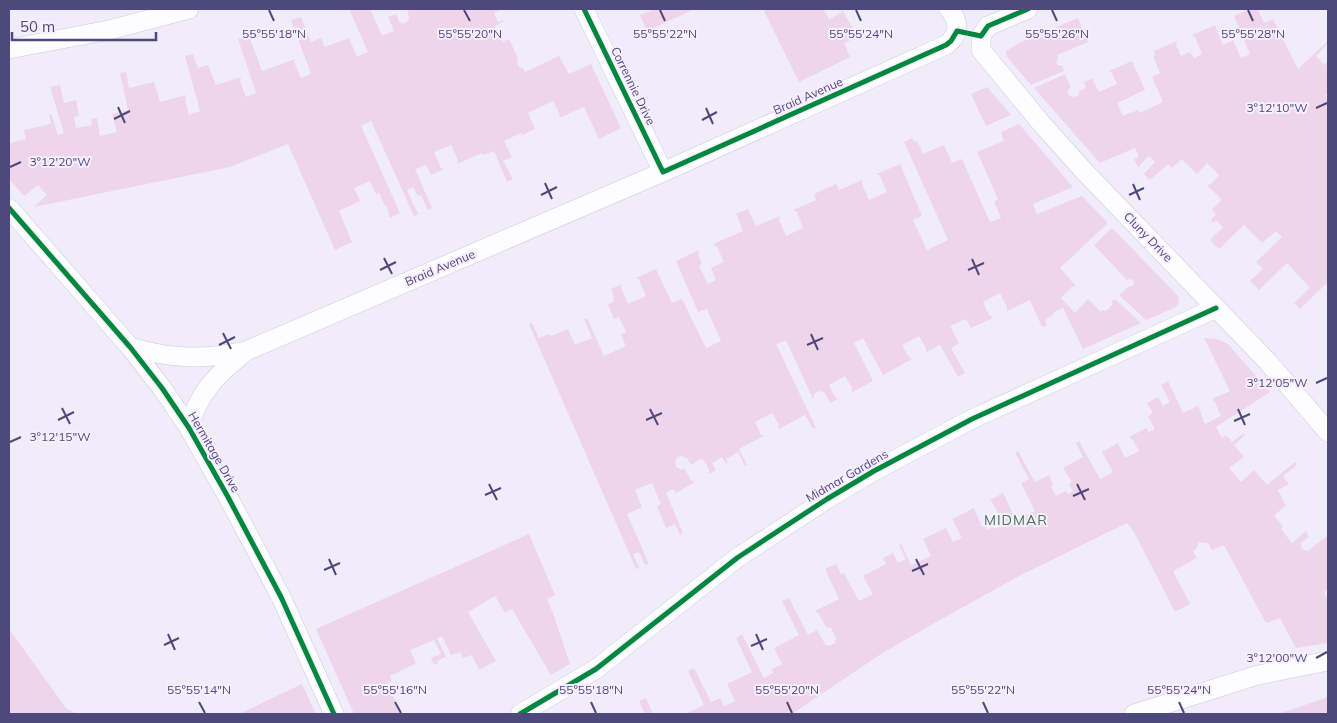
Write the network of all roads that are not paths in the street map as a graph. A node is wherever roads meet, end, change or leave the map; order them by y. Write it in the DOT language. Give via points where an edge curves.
graph roads {
  1 [pos="189,9"];
  2 [pos="584,9"];
  3 [pos="949,9"];
  4 [pos="1028,9"];
  5 [pos="9,49"];
  6 [pos="662,172"];
  7 [pos="9,208"];
  8 [pos="1216,308"];
  9 [pos="130,347"];
  10 [pos="246,351"];
  11 [pos="189,428"];
  12 [pos="1328,432"];
  13 [pos="1328,661"];
  14 [pos="334,714"];
  15 [pos="520,714"];
  16 [pos="1134,714"];
  1 -- 5 [label="street" via="109,30"];
  2 -- 6 [label="street, Corrennie Drive"];
  3 -- 6 [label="street, Braid Avenue" via="956,18 957,31 946,45"];
  4 -- 8 [label="street, Cluny Drive" via="988,26 981,36 981,50 1083,170"];
  6 -- 10 [label="street, Braid Avenue"];
  7 -- 9 [label="street, Hermitage Drive"];
  8 -- 12 [label="street, Cluny Drive"];
  8 -- 15 [label="street, Midmar Gardens" via="972,419 874,471 737,558 596,669"];
  9 -- 10 [label="street, Braid Avenue" via="152,354 191,358"];
  9 -- 11 [label="street, Hermitage Drive"];
  10 -- 11 [label="street, Braid Avenue" via="209,385 194,409"];
  11 -- 14 [label="street, Hermitage Drive" via="282,597"];
  13 -- 16 [label="street" via="1258,674"];
}
